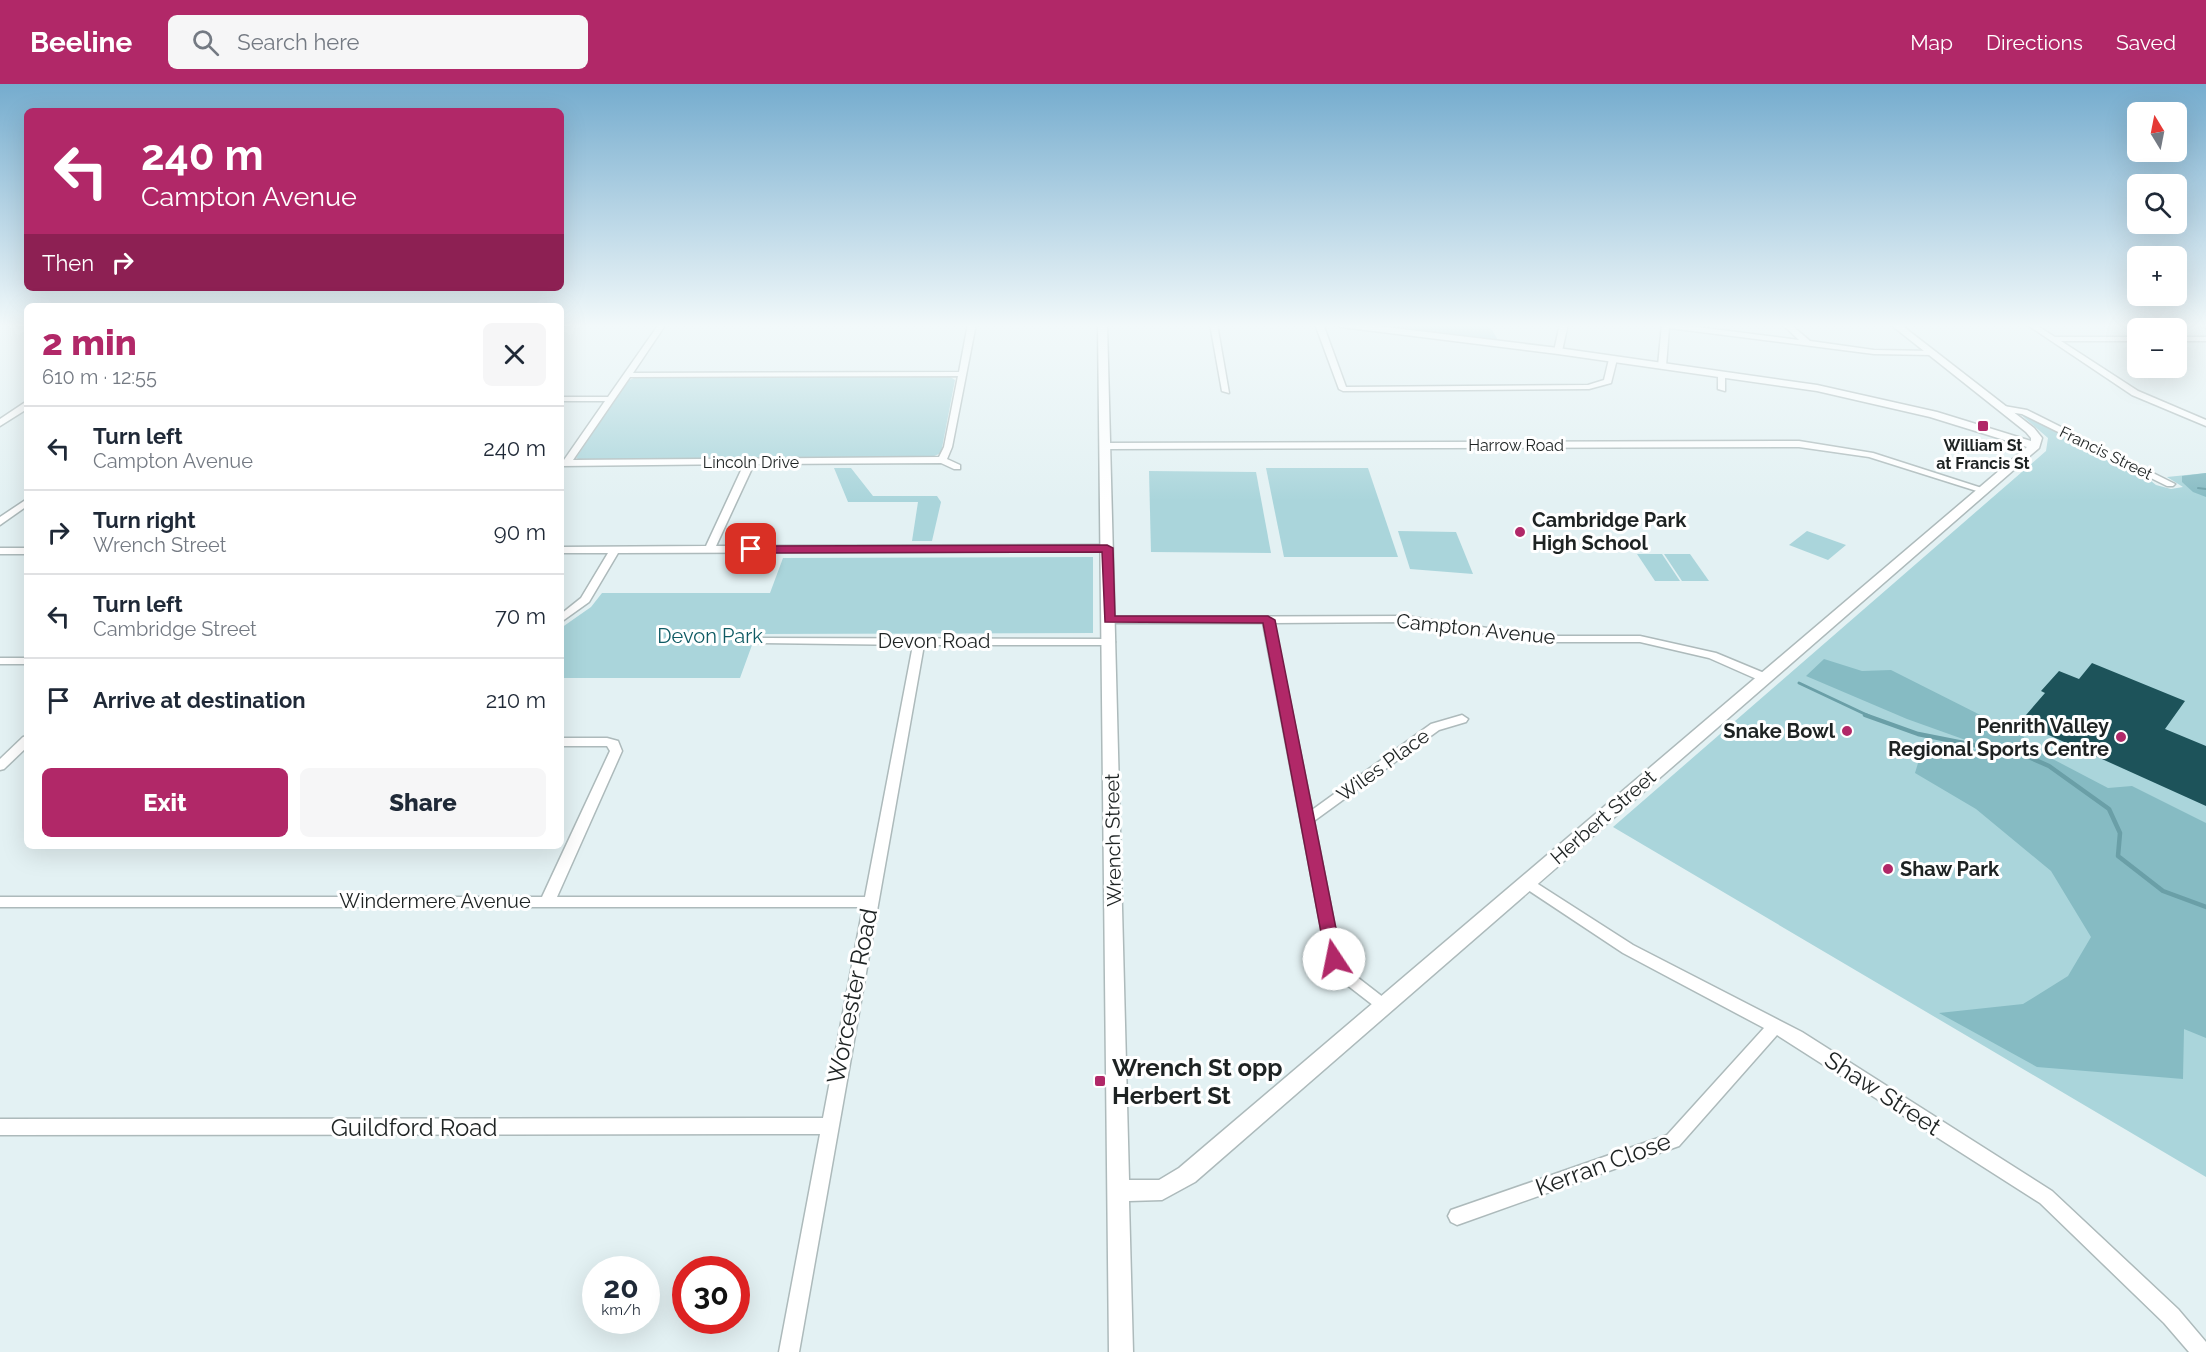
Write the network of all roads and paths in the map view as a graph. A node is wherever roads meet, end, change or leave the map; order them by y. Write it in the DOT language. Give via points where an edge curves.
graph roads {
  1 [pos="621,383"];
  2 [pos="960,383"];
  3 [pos="1105,383"];
  4 [pos="1224,383"];
  5 [pos="1341,383"];
  6 [pos="1601,383"];
  7 [pos="1722,383"];
  8 [pos="1776,383"];
  9 [pos="1971,383"];
  10 [pos="2121,383"];
  11 [pos="1722,388"];
  12 [pos="1226,391"];
  13 [pos="564,399"];
  14 [pos="610,399"];
  15 [pos="24,407"];
  16 [pos="2004,409"];
  17 [pos="0,423"];
  18 [pos="2206,423"];
  19 [pos="1106,446"];
  20 [pos="2035,446"];
  21 [pos="942,459"];
  22 [pos="750,462"];
  23 [pos="564,463"];
  24 [pos="957,467"];
  25 [pos="2170,483"];
  26 [pos="1982,492"];
  27 [pos="24,504"];
  28 [pos="0,522"];
  29 [pos="1107,548"];
  30 [pos="710,549"];
  31 [pos="564,550"];
  32 [pos="615,550"];
  33 [pos="0,551"];
  34 [pos="24,551"];
  35 [pos="564,617"];
  36 [pos="1109,620"];
  37 [pos="1268,620"];
  38 [pos="760,641"];
  39 [pos="919,641"];
  40 [pos="1109,642"];
  41 [pos="0,661"];
  42 [pos="24,661"];
  43 [pos="1765,678"];
  44 [pos="1462,719"];
  45 [pos="564,742"];
  46 [pos="24,745"];
  47 [pos="0,766"];
  48 [pos="1308,819"];
  49 [pos="1527,882"];
  50 [pos="548,900"];
  51 [pos="0,902"];
  52 [pos="870,902"];
  53 [pos="1383,1005"];
  54 [pos="1775,1026"];
  55 [pos="828,1126"];
  56 [pos="0,1127"];
  57 [pos="1119,1191"];
  58 [pos="1457,1216"];
  59 [pos="789,1352"];
  60 [pos="1121,1352"];
  61 [pos="2202,1352"];
  1 -- 14 [label="street"];
  2 -- 21 [label="street" via="946,456"];
  3 -- 19 [label="street, Wrench Street"];
  4 -- 12 [label="street"];
  5 -- 6 [label="street" via="1343,388 1589,387"];
  7 -- 11 [label="street"];
  8 -- 20 [label="street" via="1872,399"];
  9 -- 16 [label="street, Francis Street"];
  10 -- 18 [label="street" via="2143,398"];
  13 -- 14 [label="street"];
  14 -- 23 [label="street"];
  15 -- 17 [label="street"];
  16 -- 20 [label="street" via="2034,433"];
  16 -- 25 [label="street, Francis Street" via="2024,412"];
  19 -- 26 [label="street, Harrow Road" via="1798,444 1859,452"];
  19 -- 29 [label="street, Wrench Street"];
  20 -- 26 [label="street, Herbert Street"];
  21 -- 22 [label="street, Lincoln Drive"];
  21 -- 24 [label="street, Lincoln Drive"];
  22 -- 23 [label="street, Lincoln Drive"];
  22 -- 30 [label="street"];
  26 -- 43 [label="street, Herbert Street"];
  27 -- 28 [label="street"];
  29 -- 30 [label="street"];
  29 -- 36 [label="street, Wrench Street"];
  30 -- 32 [label="street"];
  31 -- 32 [label="street"];
  32 -- 35 [label="street" via="585,600"];
  33 -- 34 [label="street"];
  36 -- 37 [label="street, Campton Avenue"];
  36 -- 40 [label="street, Wrench Street"];
  37 -- 43 [label="street, Campton Avenue" via="1420,620 1535,638 1650,640 1712,655"];
  37 -- 48 [label="street"];
  38 -- 39 [label="street, Devon Road"];
  39 -- 40 [label="street, Devon Road"];
  39 -- 52 [label="street, Worcester Road"];
  40 -- 57 [label="street, Wrench Street"];
  41 -- 42 [label="street"];
  43 -- 49 [label="street, Herbert Street"];
  44 -- 48 [label="street, Wiles Place" via="1435,728"];
  45 -- 50 [label="street" via="607,742 614,744 616,751"];
  46 -- 47 [label="street"];
  48 -- 53 [label="street" via="1334,959 1343,974"];
  49 -- 53 [label="street, Herbert Street"];
  49 -- 54 [label="street, Shaw Street" via="1628,949"];
  50 -- 51 [label="street, Windermere Avenue"];
  50 -- 52 [label="street, Windermere Avenue"];
  52 -- 55 [label="street, Worcester Road"];
  53 -- 57 [label="street, Herbert Street" via="1176,1183 1162,1190"];
  54 -- 58 [label="street, Kerran Close" via="1673,1141"];
  54 -- 61 [label="street, Shaw Street" via="2056,1205 2171,1316"];
  55 -- 56 [label="street, Guildford Road"];
  55 -- 59 [label="street, Worcester Road"];
  57 -- 60 [label="street, Wrench Street"];
}
